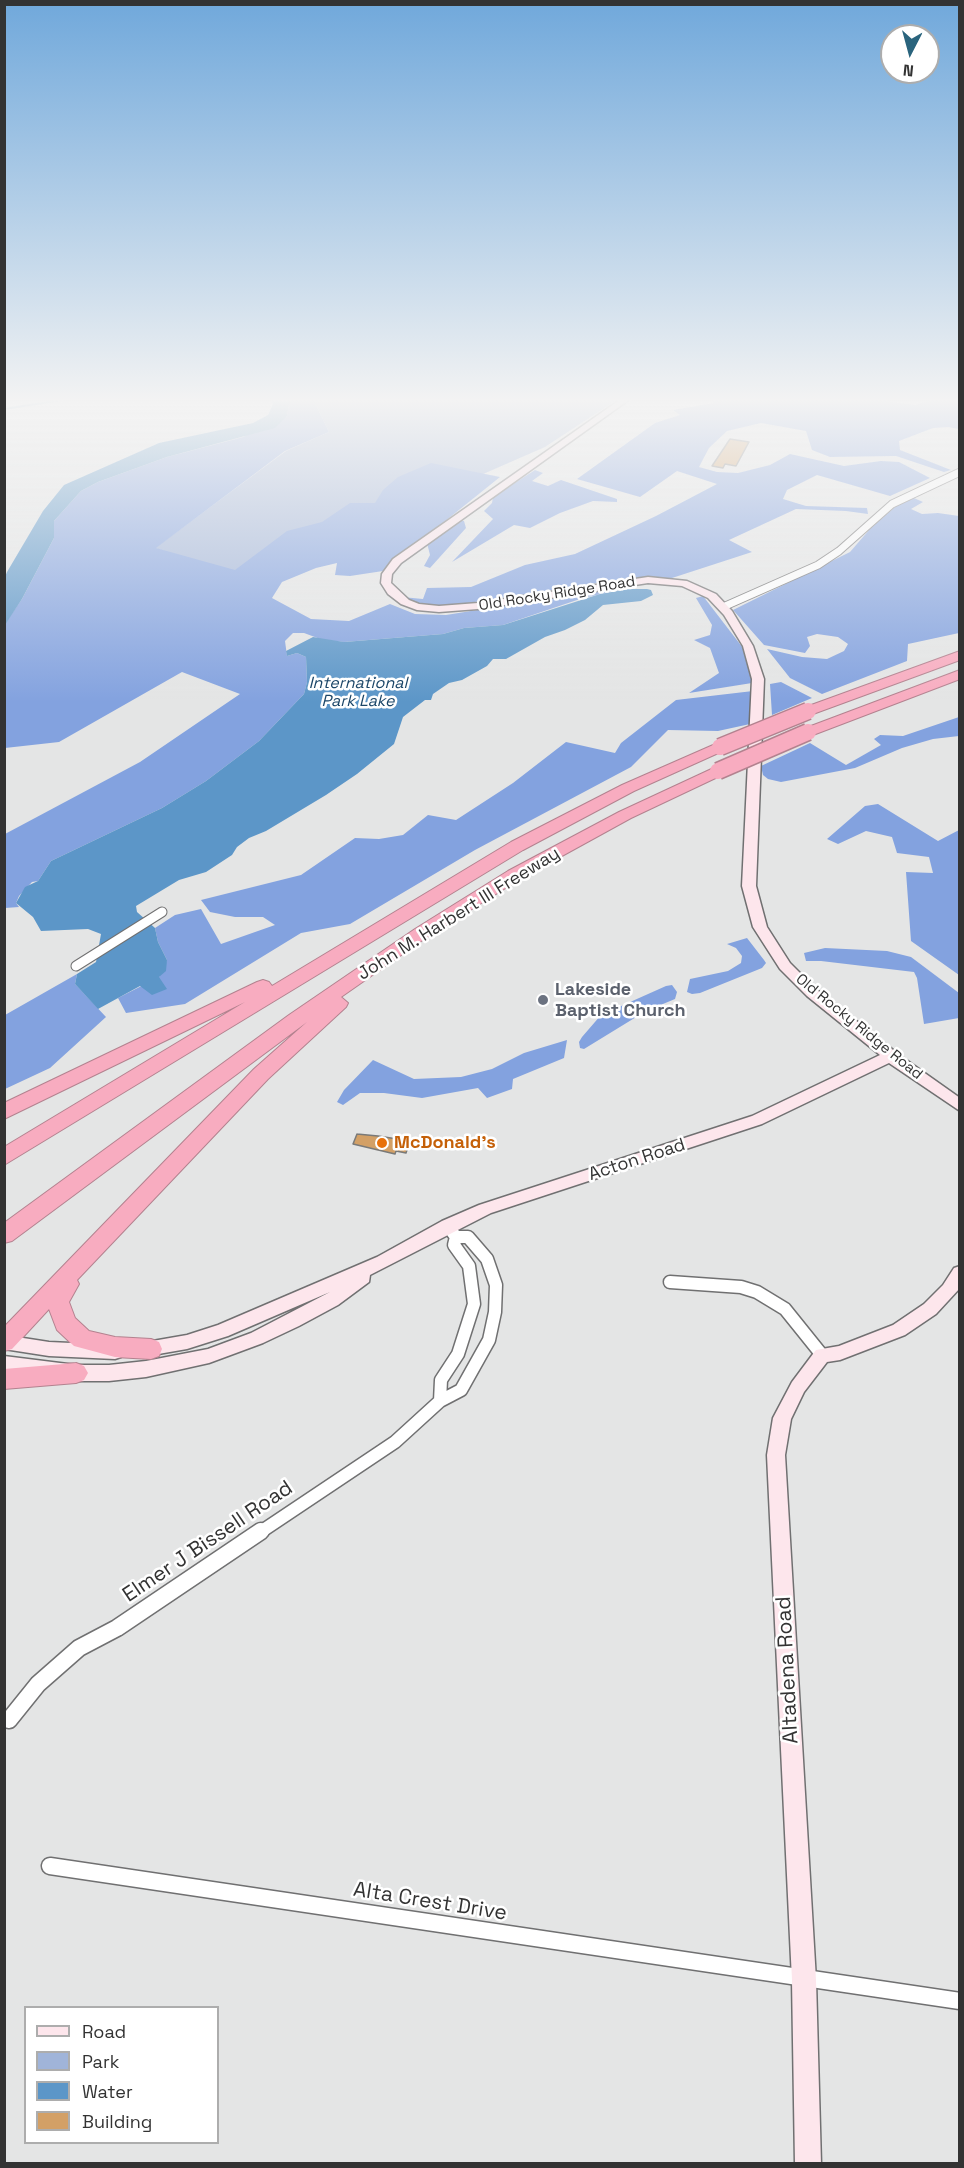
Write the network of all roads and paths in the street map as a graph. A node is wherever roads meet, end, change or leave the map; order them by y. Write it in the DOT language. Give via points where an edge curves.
graph roads {
  1 [pos="482,500"];
  2 [pos="898,500"];
  3 [pos="723,607"];
  4 [pos="960,655"];
  5 [pos="960,674"];
  6 [pos="162,912"];
  7 [pos="421,933"];
  8 [pos="332,957"];
  9 [pos="76,966"];
  10 [pos="890,1056"];
  11 [pos="960,1106"];
  12 [pos="4,1112"];
  13 [pos="4,1157"];
  14 [pos="452,1231"];
  15 [pos="4,1235"];
  16 [pos="383,1262"];
  17 [pos="76,1269"];
  18 [pos="960,1273"];
  19 [pos="670,1282"];
  20 [pos="5,1342"];
  21 [pos="151,1349"];
  22 [pos="822,1355"];
  23 [pos="4,1363"];
  24 [pos="76,1373"];
  25 [pos="4,1379"];
  26 [pos="440,1401"];
  27 [pos="4,1719"];
  28 [pos="50,1866"];
  29 [pos="804,1980"];
  30 [pos="960,2001"];
  31 [pos="808,2163"];
  1 -- 3 [label="street, Old Rocky Ridge Road" via="389,569 386,583 392,592 405,603 432,609 466,608 648,580 675,581 695,586"];
  2 -- 3 [label="street" via="818,565"];
  3 -- 10 [label="street, Old Rocky Ridge Road" via="748,646 759,687 749,886 757,921 797,978"];
  4 -- 8 [label="highway, John M. Harbert III Freeway, bridge" via="808,711 628,788 517,846"];
  5 -- 7 [label="highway, John M. Harbert III Freeway, bridge" via="808,732 625,815 514,875"];
  6 -- 9 [label="street"];
  7 -- 15 [label="highway, John M. Harbert III Freeway"];
  7 -- 17 [label="highway" via="261,1074"];
  8 -- 12 [label="highway" via="274,980"];
  8 -- 13 [label="highway, John M. Harbert III Freeway"];
  10 -- 11 [label="street, Old Rocky Ridge Road"];
  10 -- 14 [label="street, Acton Road" via="757,1120 485,1209"];
  14 -- 16 [label="street, Acton Road"];
  14 -- 26 [label="street" via="454,1245 469,1266 474,1304 458,1354 441,1380"];
  14 -- 26 [label="street, Elmer J Bissell Road" via="468,1237 487,1259 496,1284 495,1312 489,1340 461,1390"];
  16 -- 21 [label="street, Acton Road" via="222,1331"];
  16 -- 24 [label="street, Acton Road" via="332,1299 237,1347 147,1370"];
  17 -- 20 [label="highway"];
  17 -- 21 [label="highway" via="58,1301 65,1323 82,1339 115,1347"];
  18 -- 22 [label="street" via="930,1310 899,1330 840,1353"];
  19 -- 22 [label="street" via="741,1287 757,1292 785,1309"];
  20 -- 21 [label="street, Acton Road" via="85,1352"];
  22 -- 29 [label="street, Altadena Road" via="798,1387 782,1418 776,1455"];
  23 -- 24 [label="street, Acton Road"];
  24 -- 25 [label="highway"];
  26 -- 27 [label="street, Elmer J Bissell Road" via="395,1442 117,1628 79,1648 38,1684 9,1720"];
  28 -- 29 [label="street, Alta Crest Drive"];
  29 -- 30 [label="street, Alta Crest Drive"];
  29 -- 31 [label="street, Altadena Road"];
}
